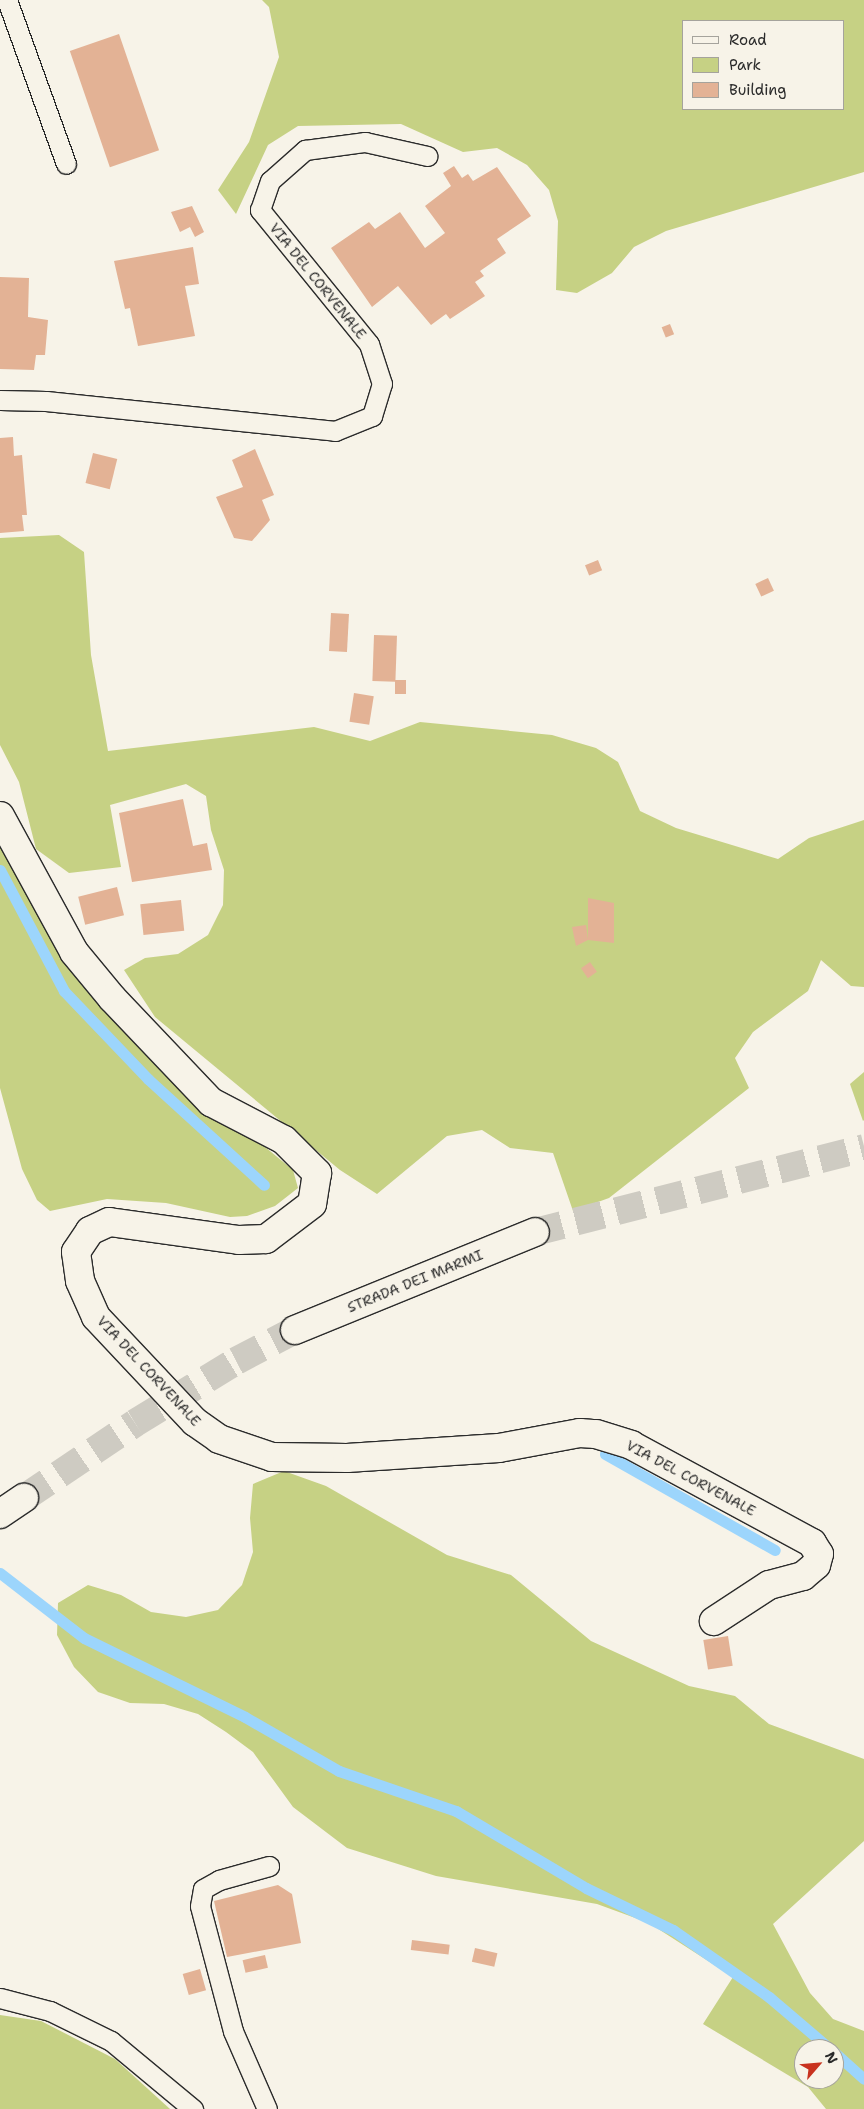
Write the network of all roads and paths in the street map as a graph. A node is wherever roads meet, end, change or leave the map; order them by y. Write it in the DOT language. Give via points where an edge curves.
graph roads {
  1 [pos="7,0"];
  2 [pos="427,156"];
  3 [pos="66,164"];
  4 [pos="0,400"];
  5 [pos="0,816"];
  6 [pos="535,1232"];
  7 [pos="295,1330"];
  8 [pos="24,1498"];
  9 [pos="0,1514"];
  10 [pos="714,1621"];
  11 [pos="269,1866"];
  12 [pos="0,1998"];
  13 [pos="193,2109"];
  14 [pos="267,2109"];
  1 -- 3 [label="lane"];
  2 -- 4 [label="lane, VIA DEL CORVENALE" via="364,142 305,150 270,181 260,210 369,344 382,384 372,416 335,431 46,401"];
  5 -- 10 [label="street, VIA DEL CORVENALE" via="74,952 112,998 211,1102 284,1140 317,1173 312,1204 266,1239 239,1240 110,1222 90,1232 76,1252 80,1281 96,1317 195,1422 219,1439 272,1457 347,1458 452,1451 596,1434 631,1445 812,1543 819,1554 816,1566 804,1576 769,1585"];
  6 -- 7 [label="street, STRADA DEI MARMI"];
  8 -- 9 [label="street"];
  11 -- 14 [label="lane" via="219,1880 203,1889 200,1906 233,2031"];
  12 -- 13 [label="lane" via="50,2010 111,2041"];
}
